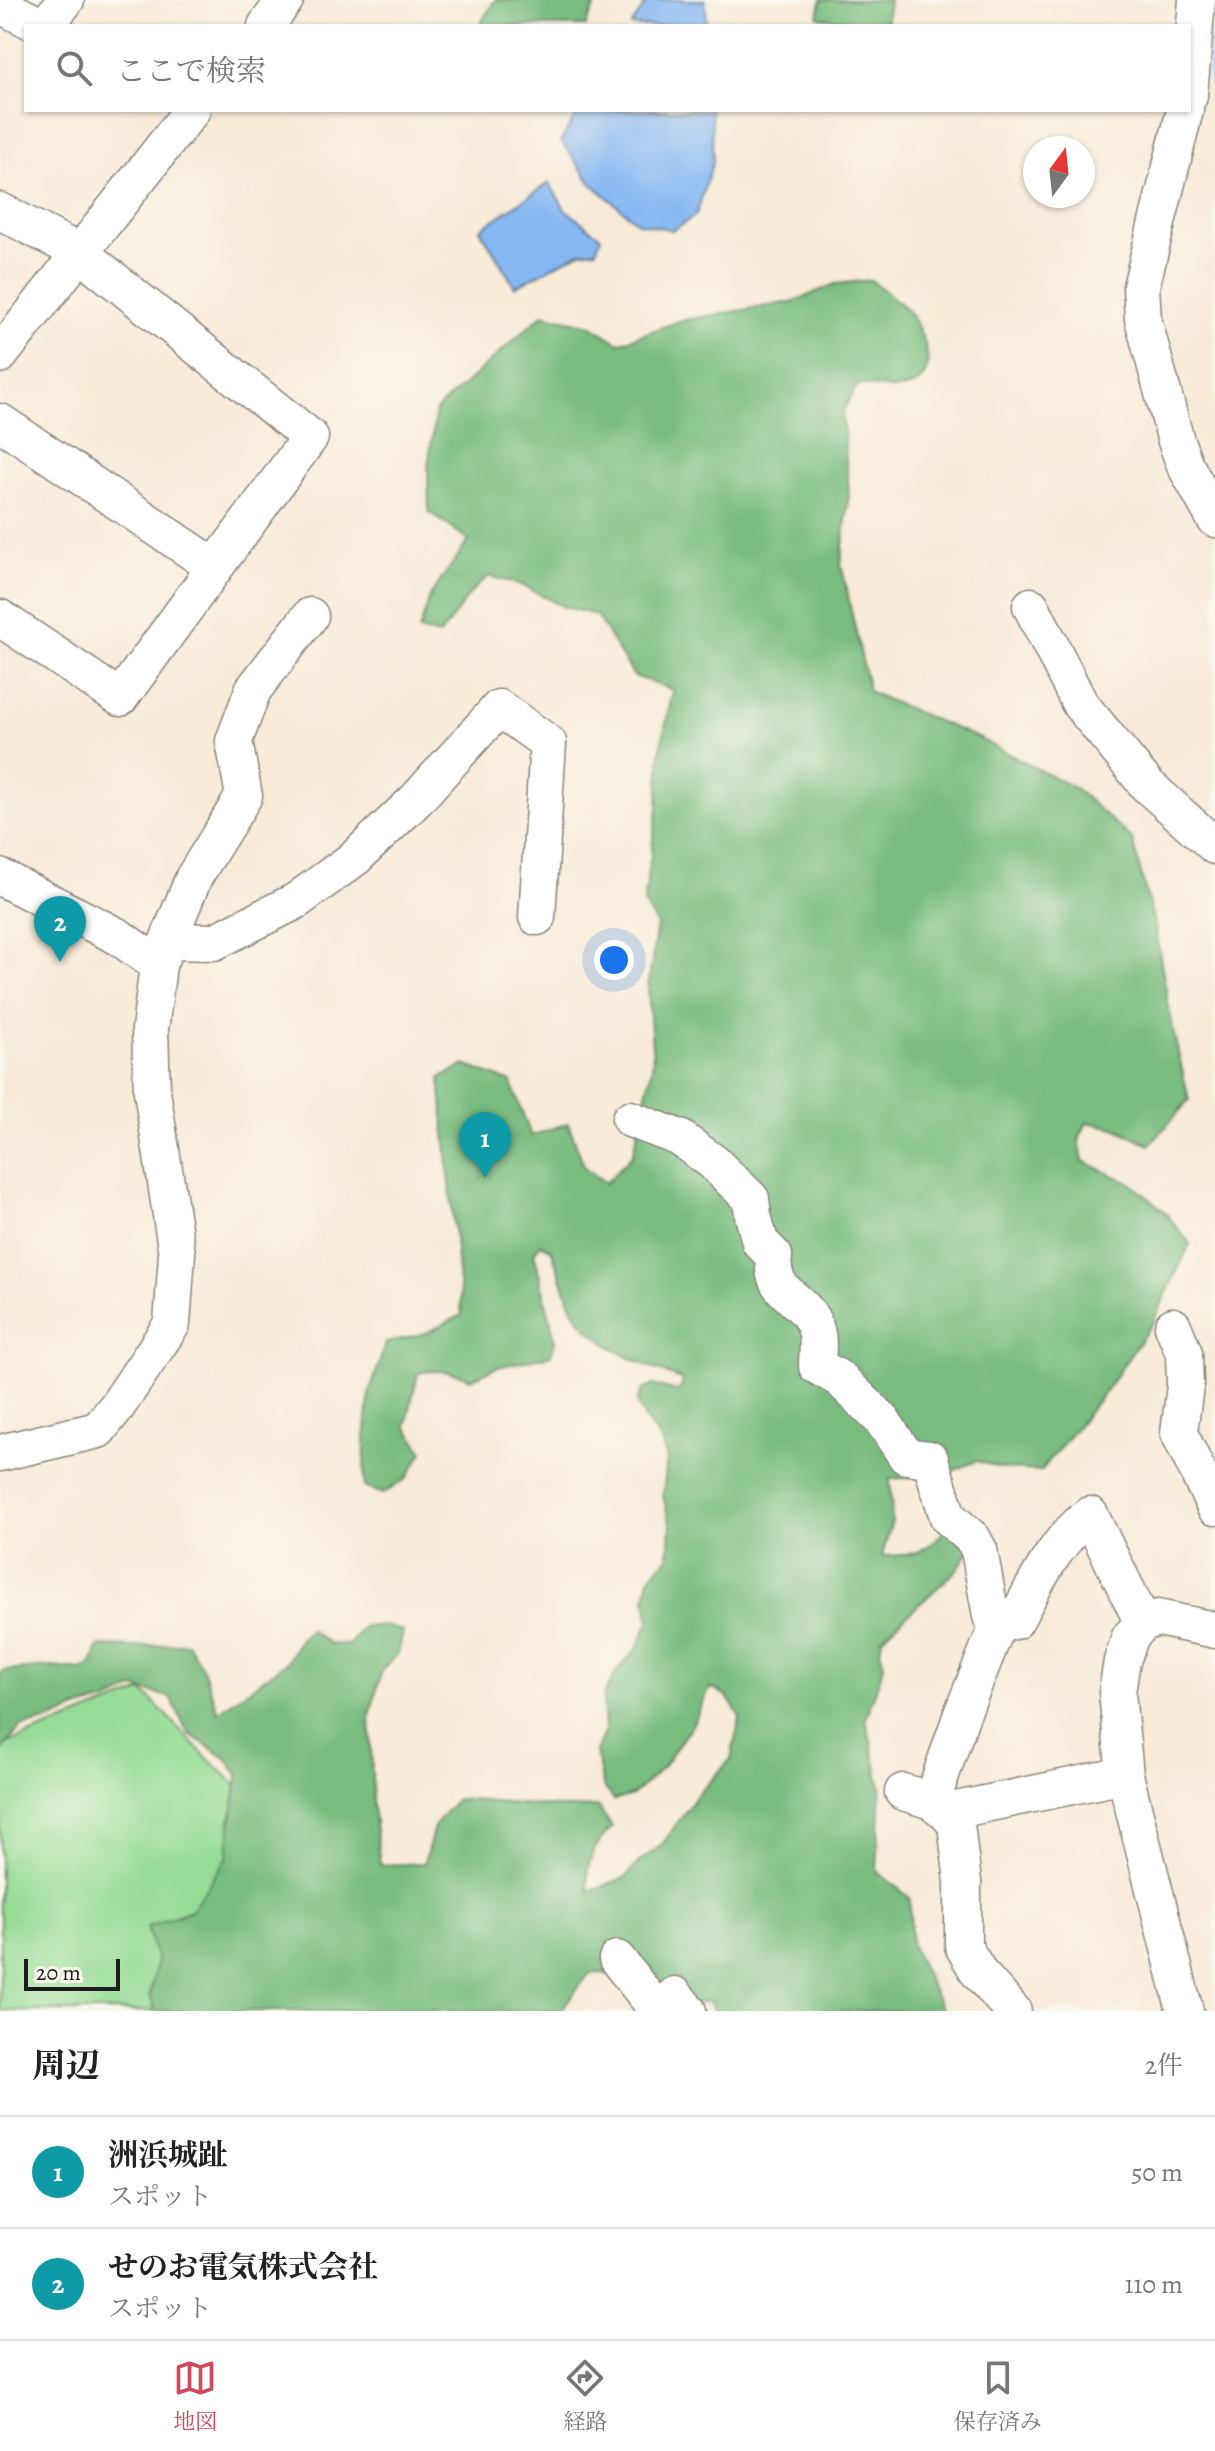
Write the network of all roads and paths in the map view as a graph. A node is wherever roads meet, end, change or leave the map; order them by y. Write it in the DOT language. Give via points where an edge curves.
graph roads {
  1 [pos="66,0"];
  2 [pos="285,0"];
  3 [pos="1197,0"];
  4 [pos="0,5"];
  5 [pos="39,24"];
  6 [pos="45,24"];
  7 [pos="267,24"];
  8 [pos="1191,72"];
  9 [pos="190,112"];
  10 [pos="1185,112"];
  11 [pos="0,211"];
  12 [pos="79,252"];
  13 [pos="0,355"];
  14 [pos="0,422"];
  15 [pos="1215,519"];
  16 [pos="215,567"];
  17 [pos="1031,606"];
  18 [pos="310,616"];
  19 [pos="0,618"];
  20 [pos="1215,846"];
  21 [pos="0,877"];
  22 [pos="537,917"];
  23 [pos="163,953"];
  24 [pos="630,1119"];
  25 [pos="1173,1326"];
  26 [pos="0,1453"];
  27 [pos="1215,1507"];
  28 [pos="999,1622"];
  29 [pos="1143,1623"];
  30 [pos="1215,1630"];
  31 [pos="1125,1775"];
  32 [pos="927,1802"];
  33 [pos="617,1959"];
  34 [pos="688,2011"];
  35 [pos="1013,2011"];
  36 [pos="1185,2011"];
  1 -- 6 [label="street"];
  2 -- 7 [label="street"];
  3 -- 8 [label="street"];
  4 -- 5 [label="street"];
  9 -- 12 [label="street"];
  10 -- 15 [label="street" via="1141,287 1143,319 1176,441"];
  11 -- 12 [label="street"];
  12 -- 13 [label="street"];
  12 -- 16 [label="street" via="310,437"];
  14 -- 16 [label="street"];
  16 -- 19 [label="street" via="120,698"];
  17 -- 20 [label="street" via="1080,704 1147,785"];
  18 -- 23 [label="street" via="253,690 234,741 244,796 194,877"];
  21 -- 23 [label="street" via="119,937"];
  22 -- 23 [label="street" via="548,743 499,708 355,858 296,901 214,942"];
  23 -- 26 [label="street" via="150,1030 152,1091 177,1254 172,1324 98,1430"];
  24 -- 28 [label="street" via="680,1138 751,1199 760,1242 774,1256 780,1288 815,1326 817,1366 840,1379 882,1420 906,1456 930,1459 948,1517 979,1550 991,1616"];
  25 -- 27 [label="street" via="1184,1353 1179,1433"];
  28 -- 29 [label="street" via="1015,1621 1045,1569 1077,1524 1090,1515"];
  28 -- 32 [label="street"];
  29 -- 30 [label="street" via="1158,1618"];
  29 -- 31 [label="street" via="1130,1637 1117,1692"];
  31 -- 32 [label="street"];
  31 -- 36 [label="street"];
  32 -- 35 [label="street" via="956,1824 963,1946"];
  33 -- 34 [label="street" via="657,2010 675,1995"];
}
